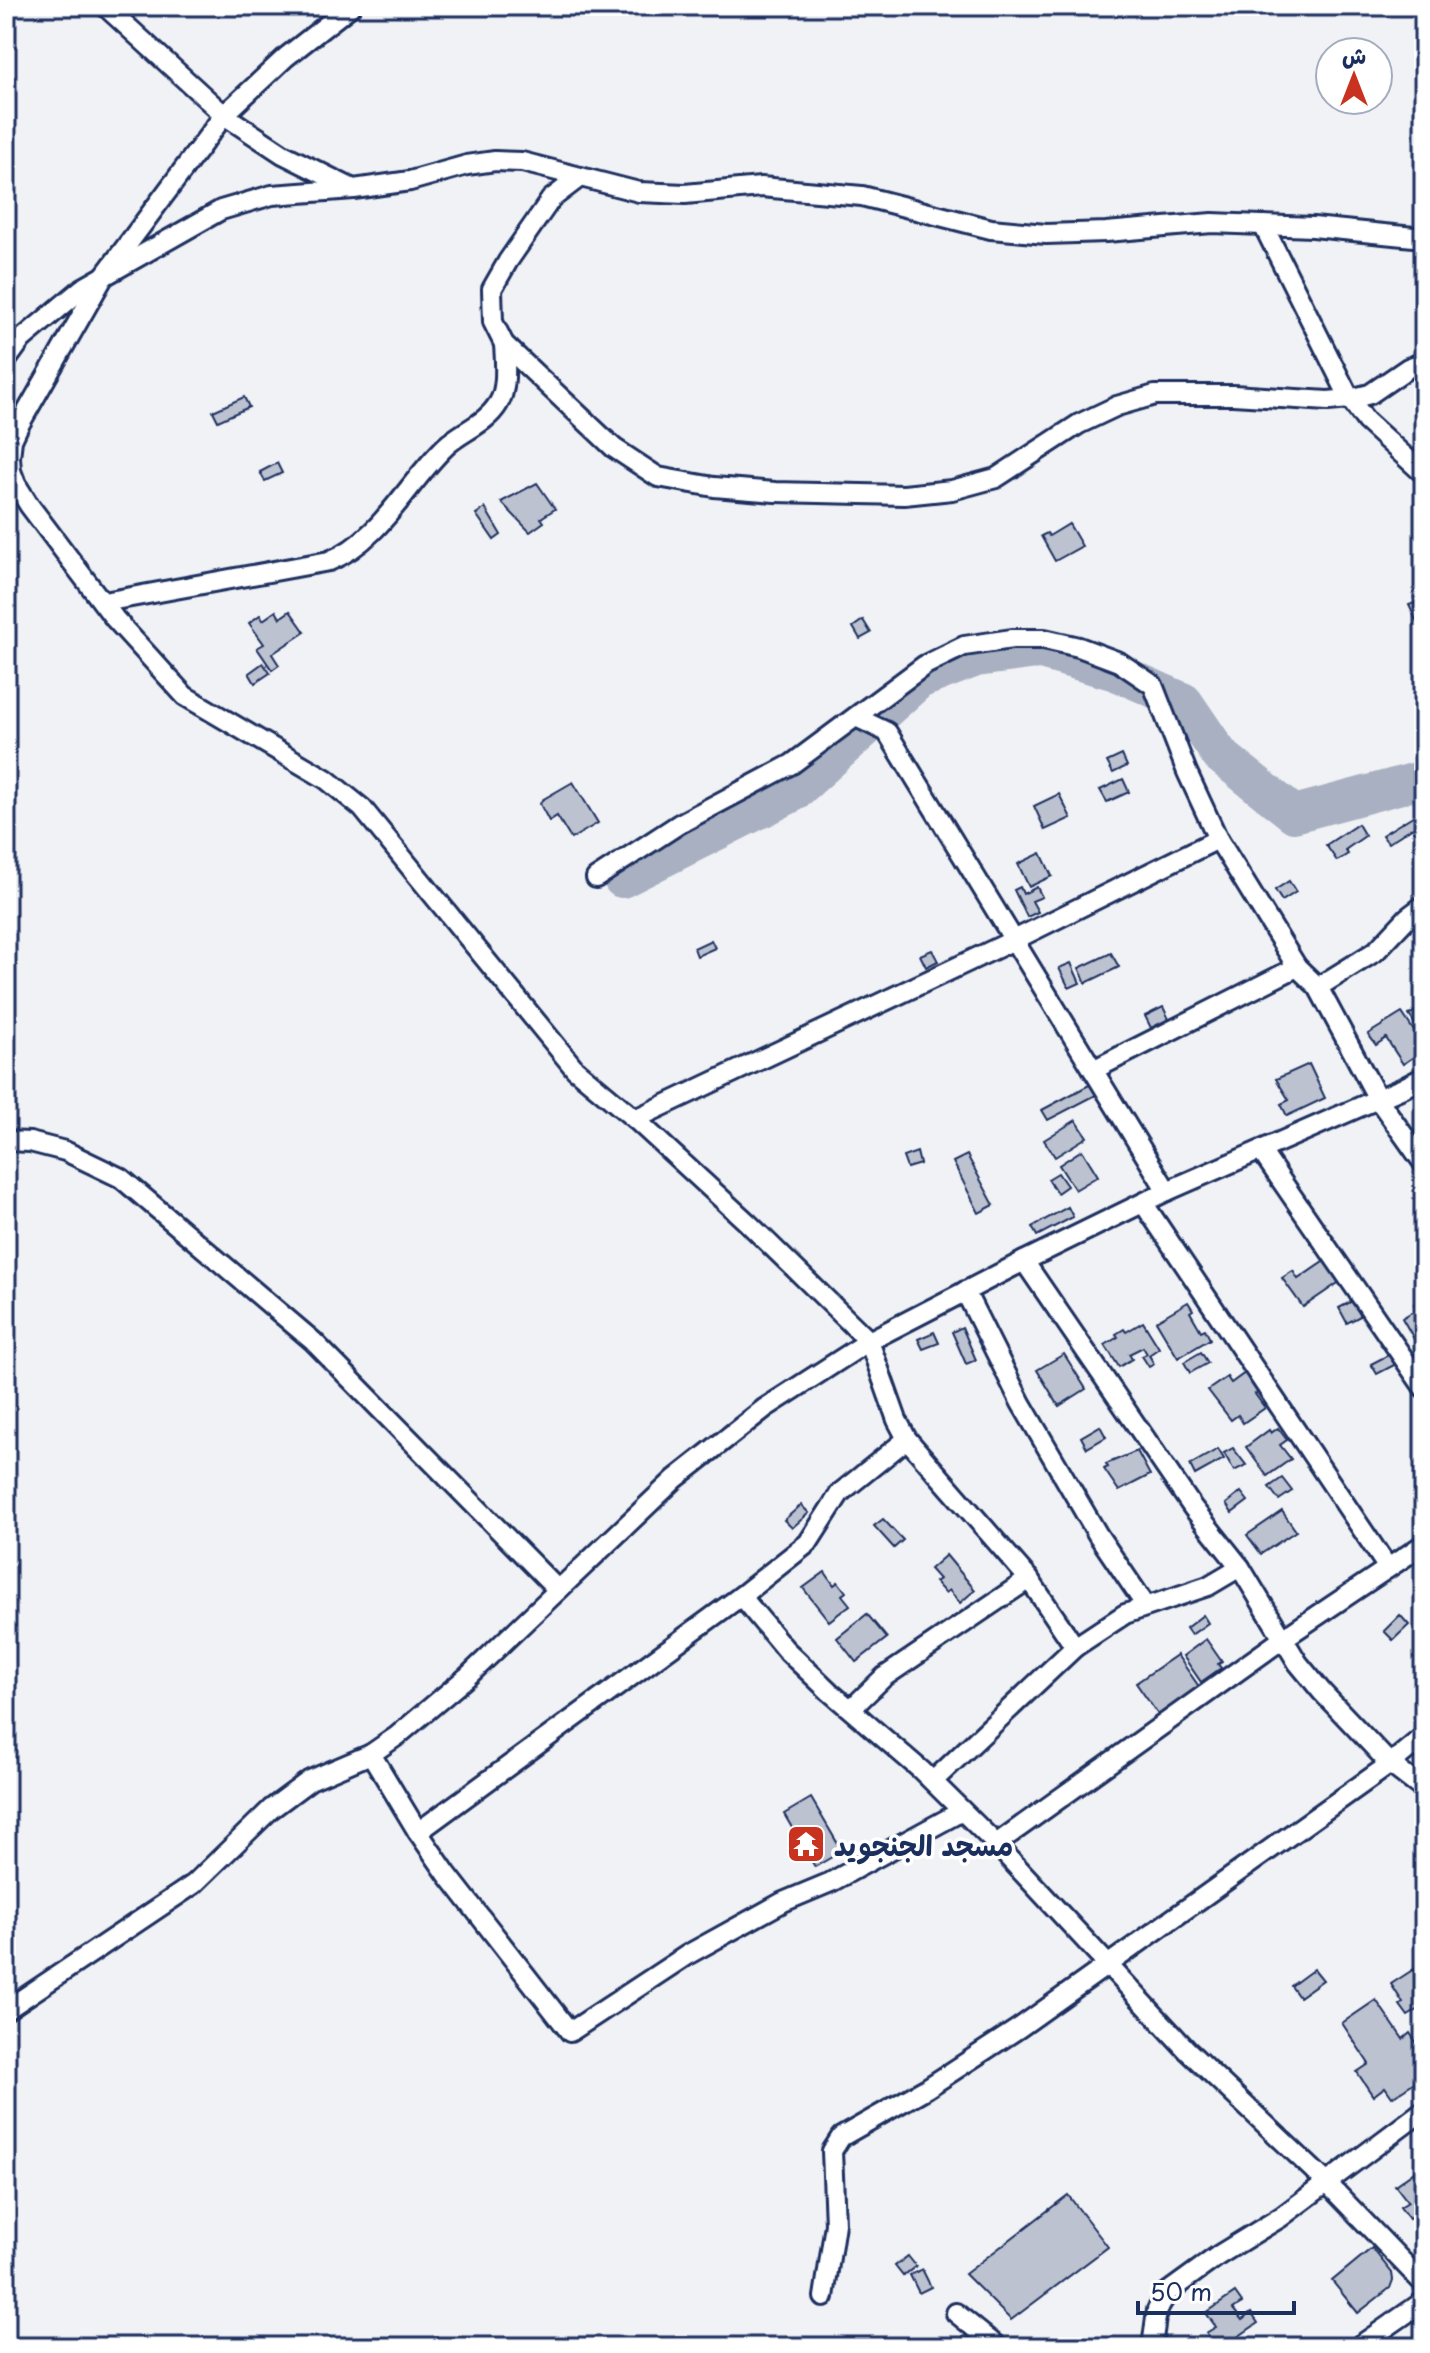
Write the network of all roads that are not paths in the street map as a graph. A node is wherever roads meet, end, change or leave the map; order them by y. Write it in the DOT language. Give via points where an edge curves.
graph roads {
  1 [pos="105,6"];
  2 [pos="351,6"];
  3 [pos="224,115"];
  4 [pos="580,177"];
  5 [pos="354,189"];
  6 [pos="1263,225"];
  7 [pos="1424,238"];
  8 [pos="104,276"];
  9 [pos="504,344"];
  10 [pos="6,361"];
  11 [pos="1424,362"];
  12 [pos="1350,399"];
  13 [pos="1424,474"];
  14 [pos="104,602"];
  15 [pos="856,717"];
  16 [pos="1218,839"];
  17 [pos="596,878"];
  18 [pos="1424,905"];
  19 [pos="1014,940"];
  20 [pos="1297,967"];
  21 [pos="1318,987"];
  22 [pos="1093,1070"];
  23 [pos="1424,1077"];
  24 [pos="1378,1099"];
  25 [pos="635,1119"];
  26 [pos="6,1141"];
  27 [pos="1261,1151"];
  28 [pos="1424,1164"];
  29 [pos="1167,1191"];
  30 [pos="1144,1204"];
  31 [pos="1024,1261"];
  32 [pos="965,1291"];
  33 [pos="869,1341"];
  34 [pos="1424,1388"];
  35 [pos="907,1439"];
  36 [pos="1424,1544"];
  37 [pos="1240,1567"];
  38 [pos="1388,1568"];
  39 [pos="1029,1579"];
  40 [pos="558,1590"];
  41 [pos="741,1596"];
  42 [pos="1146,1606"];
  43 [pos="1284,1638"];
  44 [pos="1075,1647"];
  45 [pos="851,1709"];
  46 [pos="1424,1736"];
  47 [pos="371,1754"];
  48 [pos="1390,1764"];
  49 [pos="933,1781"];
  50 [pos="1424,1790"];
  51 [pos="962,1811"];
  52 [pos="418,1832"];
  53 [pos="996,1844"];
  54 [pos="1108,1964"];
  55 [pos="6,2010"];
  56 [pos="1424,2110"];
  57 [pos="1326,2182"];
  58 [pos="1424,2284"];
  59 [pos="824,2297"];
  60 [pos="1424,2301"];
  61 [pos="956,2313"];
  62 [pos="998,2347"];
  63 [pos="1152,2347"];
  64 [pos="1358,2347"];
  1 -- 3 [label="street"];
  2 -- 3 [label="street"];
  3 -- 5 [label="street" via="283,154"];
  3 -- 8 [label="street"];
  4 -- 5 [label="street" via="522,162 495,161"];
  4 -- 6 [label="street" via="639,192 761,187 848,194 991,229 1046,234 1212,223"];
  4 -- 9 [label="street" via="551,199 492,289 493,322"];
  5 -- 8 [label="street" via="272,195 221,210"];
  6 -- 7 [label="street"];
  6 -- 12 [label="street"];
  8 -- 10 [label="street" via="62,304 22,339"];
  8 -- 14 [label="street" via="18,427 10,457 11,471 29,505"];
  9 -- 12 [label="street" via="614,448 658,477 775,492 904,495 952,490 996,478 1079,424 1155,395"];
  9 -- 14 [label="street" via="500,401 490,415 437,455 360,545 329,561"];
  11 -- 12 [label="street" via="1370,394"];
  12 -- 13 [label="street" via="1366,421"];
  14 -- 25 [label="street" via="185,696 326,779 362,808 575,1069"];
  15 -- 16 [label="street" via="925,665 964,646 1044,639 1079,647 1119,662 1153,685"];
  15 -- 17 [label="street" via="792,764 679,824"];
  15 -- 19 [label="street" via="887,732"];
  16 -- 19 [label="street"];
  16 -- 20 [label="street"];
  18 -- 21 [label="street" via="1376,951"];
  19 -- 22 [label="street"];
  19 -- 25 [label="street"];
  20 -- 21 [label="street"];
  20 -- 22 [label="street"];
  21 -- 24 [label="street"];
  22 -- 29 [label="street"];
  23 -- 24 [label="street"];
  24 -- 27 [label="street"];
  24 -- 28 [label="street"];
  25 -- 33 [label="street"];
  26 -- 40 [label="street" via="65,1151 121,1178 313,1341"];
  27 -- 29 [label="street"];
  27 -- 34 [label="street"];
  29 -- 30 [label="street"];
  30 -- 31 [label="street"];
  30 -- 38 [label="street"];
  31 -- 32 [label="street"];
  31 -- 37 [label="street" via="1193,1508"];
  32 -- 33 [label="street"];
  32 -- 42 [label="street" via="1021,1403"];
  33 -- 35 [label="street"];
  33 -- 40 [label="street" via="765,1408 686,1470"];
  35 -- 39 [label="street"];
  35 -- 41 [label="street" via="840,1493 808,1543"];
  36 -- 38 [label="street"];
  37 -- 42 [label="street" via="1208,1586"];
  37 -- 43 [label="street"];
  38 -- 43 [label="street"];
  39 -- 44 [label="street"];
  39 -- 45 [label="street" via="884,1677"];
  40 -- 47 [label="street" via="467,1677"];
  41 -- 45 [label="street" via="785,1649"];
  41 -- 52 [label="street"];
  42 -- 44 [label="street" via="1113,1620"];
  43 -- 48 [label="street" via="1322,1692"];
  43 -- 53 [label="street"];
  44 -- 49 [label="street"];
  45 -- 49 [label="street"];
  46 -- 48 [label="street"];
  47 -- 52 [label="street"];
  47 -- 55 [label="street" via="310,1780 271,1809 194,1884"];
  48 -- 50 [label="street"];
  48 -- 54 [label="street"];
  49 -- 51 [label="street"];
  51 -- 52 [label="street" via="687,1955 570,2032"];
  51 -- 53 [label="street"];
  53 -- 54 [label="street"];
  54 -- 57 [label="street" via="1187,2050"];
  54 -- 59 [label="street" via="1019,2028 834,2145 835,2224"];
  56 -- 57 [label="street"];
  57 -- 58 [label="street"];
  57 -- 63 [label="street" via="1168,2292 1157,2310"];
  60 -- 64 [label="street"];
  61 -- 62 [label="street"];
}
